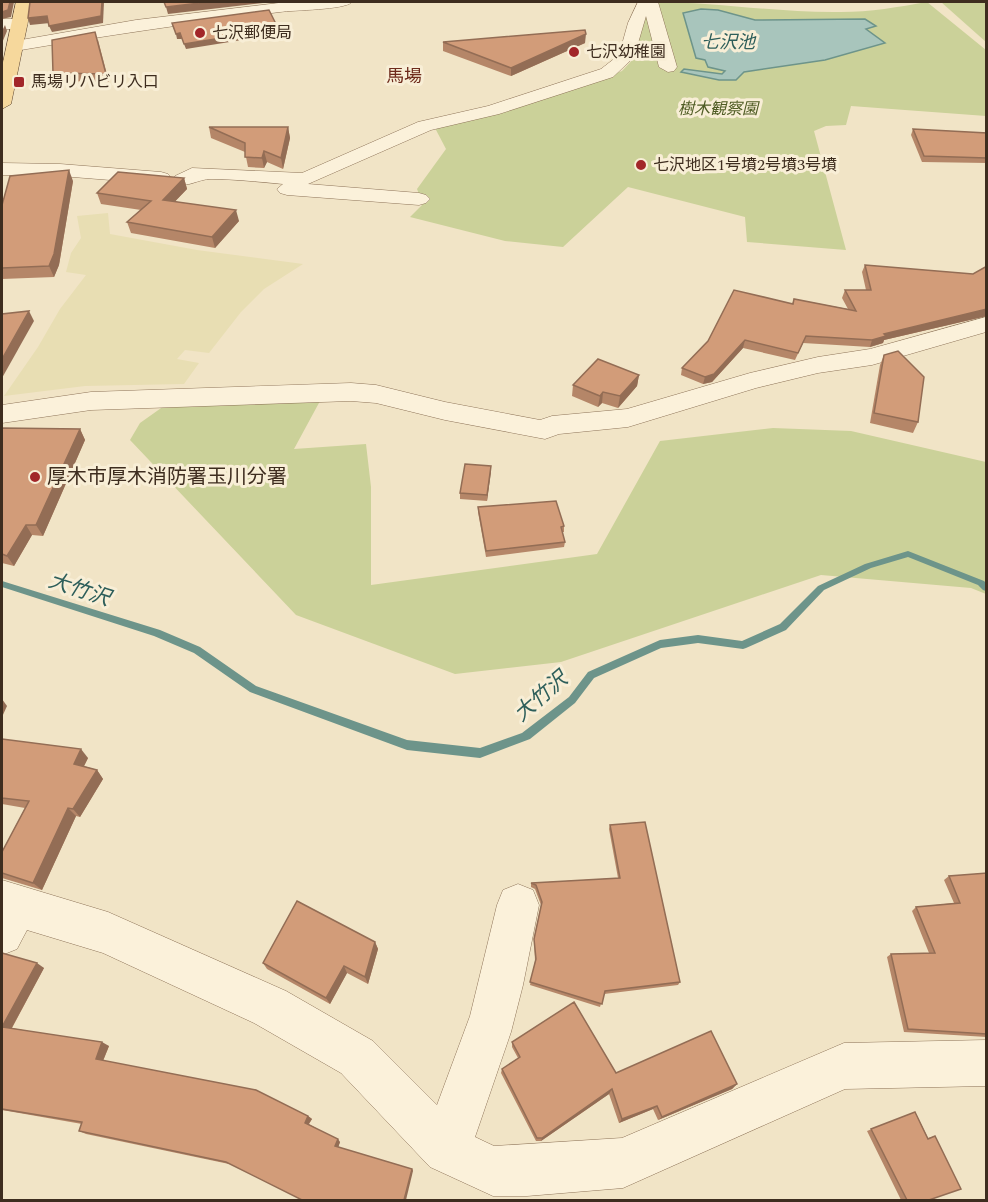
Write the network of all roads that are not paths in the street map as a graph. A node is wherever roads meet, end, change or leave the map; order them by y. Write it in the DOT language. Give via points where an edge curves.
graph roads {
  1 [pos="24,2"];
  2 [pos="344,2"];
  3 [pos="648,2"];
  4 [pos="304,3"];
  5 [pos="2,24"];
  6 [pos="20,24"];
  7 [pos="15,46"];
  8 [pos="668,67"];
  9 [pos="2,104"];
  10 [pos="2,169"];
  11 [pos="182,180"];
  12 [pos="419,199"];
  13 [pos="987,324"];
  14 [pos="950,335"];
  15 [pos="987,346"];
  16 [pos="2,414"];
  17 [pos="518,905"];
  18 [pos="6,914"];
  19 [pos="987,1063"];
  20 [pos="447,1150"];
  1 -- 6 [label="main road"];
  2 -- 4 [label="street"];
  3 -- 8 [label="street"];
  3 -- 11 [label="street" via="637,15 629,55 623,64 607,73 493,110 425,126 305,179 211,173 192,174"];
  4 -- 7 [label="street"];
  5 -- 6 [label="street"];
  6 -- 7 [label="main road"];
  7 -- 9 [label="main road"];
  10 -- 11 [label="street" via="102,172"];
  11 -- 12 [label="street"];
  13 -- 14 [label="street"];
  14 -- 15 [label="street"];
  14 -- 16 [label="street" via="872,357 750,381 628,418 552,425 545,430 351,392 91,401"];
  17 -- 20 [label="street" via="494,1012 453,1122"];
  18 -- 20 [label="street" via="108,933 270,1007 357,1057"];
  19 -- 20 [label="street" via="844,1066 623,1163 527,1172 493,1171"];
}
